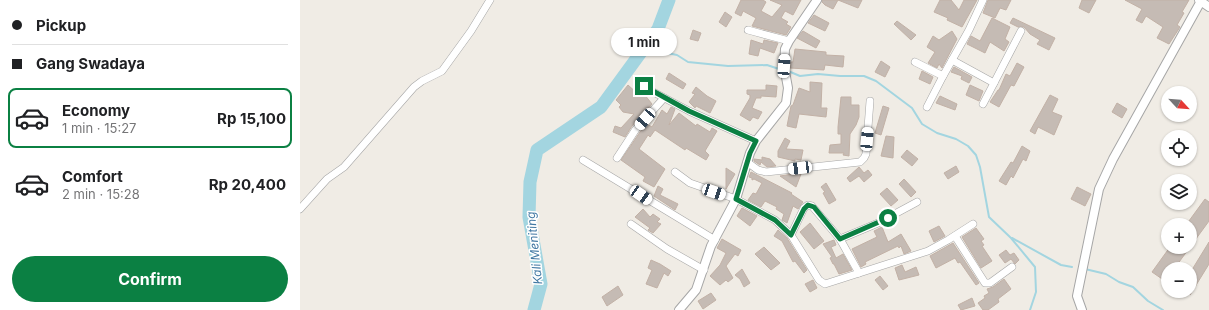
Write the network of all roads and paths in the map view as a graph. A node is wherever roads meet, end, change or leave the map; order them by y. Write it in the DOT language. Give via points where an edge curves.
graph roads {
  1 [pos="490,0"];
  2 [pos="817,0"];
  3 [pos="983,0"];
  4 [pos="1201,0"];
  5 [pos="1209,7"];
  6 [pos="748,30"];
  7 [pos="1021,31"];
  8 [pos="789,41"];
  9 [pos="952,60"];
  10 [pos="915,62"];
  11 [pos="943,76"];
  12 [pos="994,83"];
  13 [pos="644,86"];
  14 [pos="664,98"];
  15 [pos="870,101"];
  16 [pos="983,104"];
  17 [pos="927,107"];
  18 [pos="756,141"];
  19 [pos="617,158"];
  20 [pos="583,160"];
  21 [pos="747,162"];
  22 [pos="675,172"];
  23 [pos="736,199"];
  24 [pos="917,202"];
  25 [pos="300,208"];
  26 [pos="631,224"];
  27 [pos="973,224"];
  28 [pos="791,235"];
  29 [pos="955,236"];
  30 [pos="840,239"];
  31 [pos="715,240"];
  32 [pos="1012,267"];
  33 [pos="704,270"];
  34 [pos="859,273"];
  35 [pos="679,310"];
  36 [pos="1082,310"];
  1 -- 25 [label="street" via="442,71 414,87 344,167 327,179"];
  2 -- 8 [label="street"];
  3 -- 9 [label="street"];
  4 -- 5 [label="street"];
  4 -- 36 [label="street" via="1099,189 1076,296"];
  6 -- 8 [label="street"];
  7 -- 12 [label="street"];
  8 -- 18 [label="street" via="785,49 784,66 788,88 785,106 764,128"];
  9 -- 11 [label="street"];
  9 -- 12 [label="street"];
  10 -- 11 [label="street"];
  11 -- 17 [label="street"];
  12 -- 16 [label="street"];
  13 -- 14 [label="street"];
  14 -- 18 [label="street"];
  14 -- 19 [label="street" via="636,129"];
  15 -- 21 [label="street" via="866,154 860,162 766,172"];
  18 -- 21 [label="street"];
  20 -- 31 [label="street"];
  21 -- 23 [label="street"];
  22 -- 23 [label="street" via="696,186"];
  23 -- 28 [label="street" via="775,220"];
  23 -- 31 [label="street"];
  24 -- 30 [label="street" via="878,223"];
  26 -- 33 [label="street"];
  27 -- 29 [label="street"];
  28 -- 30 [label="street" via="804,208 810,205"];
  28 -- 34 [label="street" via="822,283 828,284"];
  29 -- 32 [label="street" via="985,283"];
  29 -- 34 [label="street" via="928,251"];
  30 -- 34 [label="street"];
  31 -- 33 [label="street"];
  33 -- 35 [label="street" via="696,290"];
}
